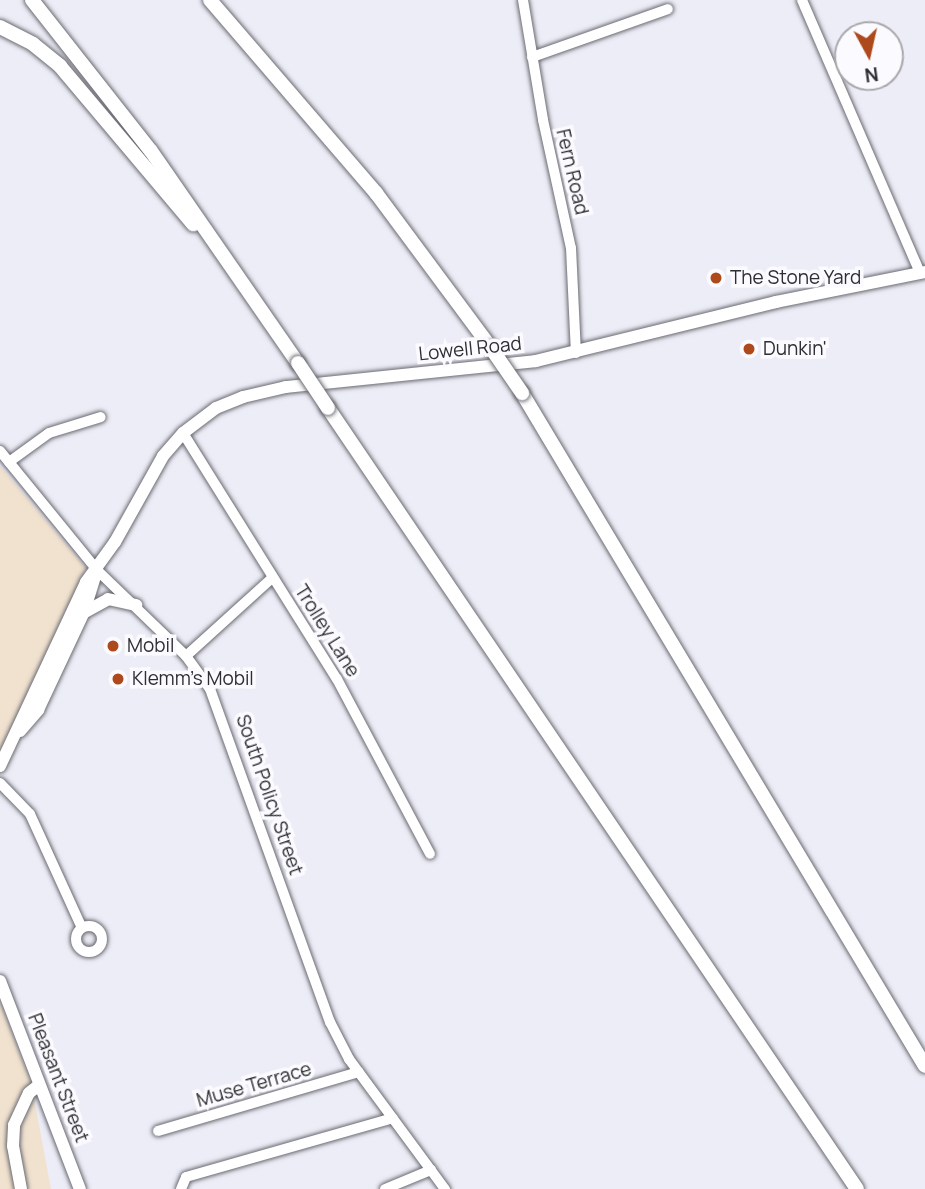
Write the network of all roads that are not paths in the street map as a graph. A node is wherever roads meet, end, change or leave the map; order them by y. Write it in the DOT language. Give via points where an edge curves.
graph roads {
  1 [pos="32,0"];
  2 [pos="210,0"];
  3 [pos="523,0"];
  4 [pos="802,0"];
  5 [pos="668,9"];
  6 [pos="0,27"];
  7 [pos="532,57"];
  8 [pos="922,273"];
  9 [pos="239,277"];
  10 [pos="576,353"];
  11 [pos="101,416"];
  12 [pos="183,433"];
  13 [pos="0,451"];
  14 [pos="9,462"];
  15 [pos="97,570"];
  16 [pos="272,578"];
  17 [pos="136,605"];
  18 [pos="84,612"];
  19 [pos="186,656"];
  20 [pos="19,732"];
  21 [pos="0,766"];
  22 [pos="0,783"];
  23 [pos="430,854"];
  24 [pos="82,928"];
  25 [pos="0,981"];
  26 [pos="925,1066"];
  27 [pos="359,1072"];
  28 [pos="40,1085"];
  29 [pos="393,1118"];
  30 [pos="158,1131"];
  31 [pos="431,1170"];
  32 [pos="21,1189"];
  33 [pos="80,1189"];
  34 [pos="181,1189"];
  35 [pos="385,1189"];
  36 [pos="445,1189"];
  37 [pos="857,1189"];
  1 -- 9 [label="highway" via="151,151"];
  2 -- 26 [label="highway, bridge" via="376,193 522,394"];
  3 -- 7 [label="street, Fern Road"];
  4 -- 8 [label="street"];
  5 -- 7 [label="street"];
  6 -- 9 [label="highway" via="33,44 60,66"];
  7 -- 10 [label="street, Fern Road" via="571,247"];
  8 -- 10 [label="main road, Lowell Road" via="776,302"];
  9 -- 37 [label="highway, bridge"];
  10 -- 12 [label="main road, Lowell Road" via="257,393 216,408"];
  11 -- 14 [label="street" via="49,433"];
  12 -- 15 [label="main road, Lowell Road" via="163,456"];
  12 -- 16 [label="street, Trolley Lane"];
  13 -- 14 [label="street, South Policy Street"];
  14 -- 15 [label="street, South Policy Street"];
  15 -- 17 [label="street, South Policy Street"];
  15 -- 18 [label="main road"];
  15 -- 20 [label="main road" via="86,582"];
  16 -- 19 [label="street"];
  16 -- 23 [label="street, Trolley Lane" via="337,679"];
  17 -- 18 [label="main road" via="108,599"];
  17 -- 19 [label="street, South Policy Street"];
  18 -- 20 [label="main road" via="32,720"];
  19 -- 27 [label="street, South Policy Street" via="220,709 330,1022"];
  20 -- 21 [label="main road"];
  22 -- 24 [label="street" via="30,814"];
  25 -- 28 [label="main road, Pleasant Street"];
  27 -- 29 [label="street, South Policy Street"];
  27 -- 30 [label="street, Muse Terrace"];
  28 -- 32 [label="main road" via="29,1093 14,1125"];
  28 -- 33 [label="main road, Pleasant Street"];
  29 -- 31 [label="street, South Policy Street"];
  29 -- 34 [label="street" via="186,1177"];
  31 -- 35 [label="street"];
  31 -- 36 [label="street, South Policy Street"];
}
